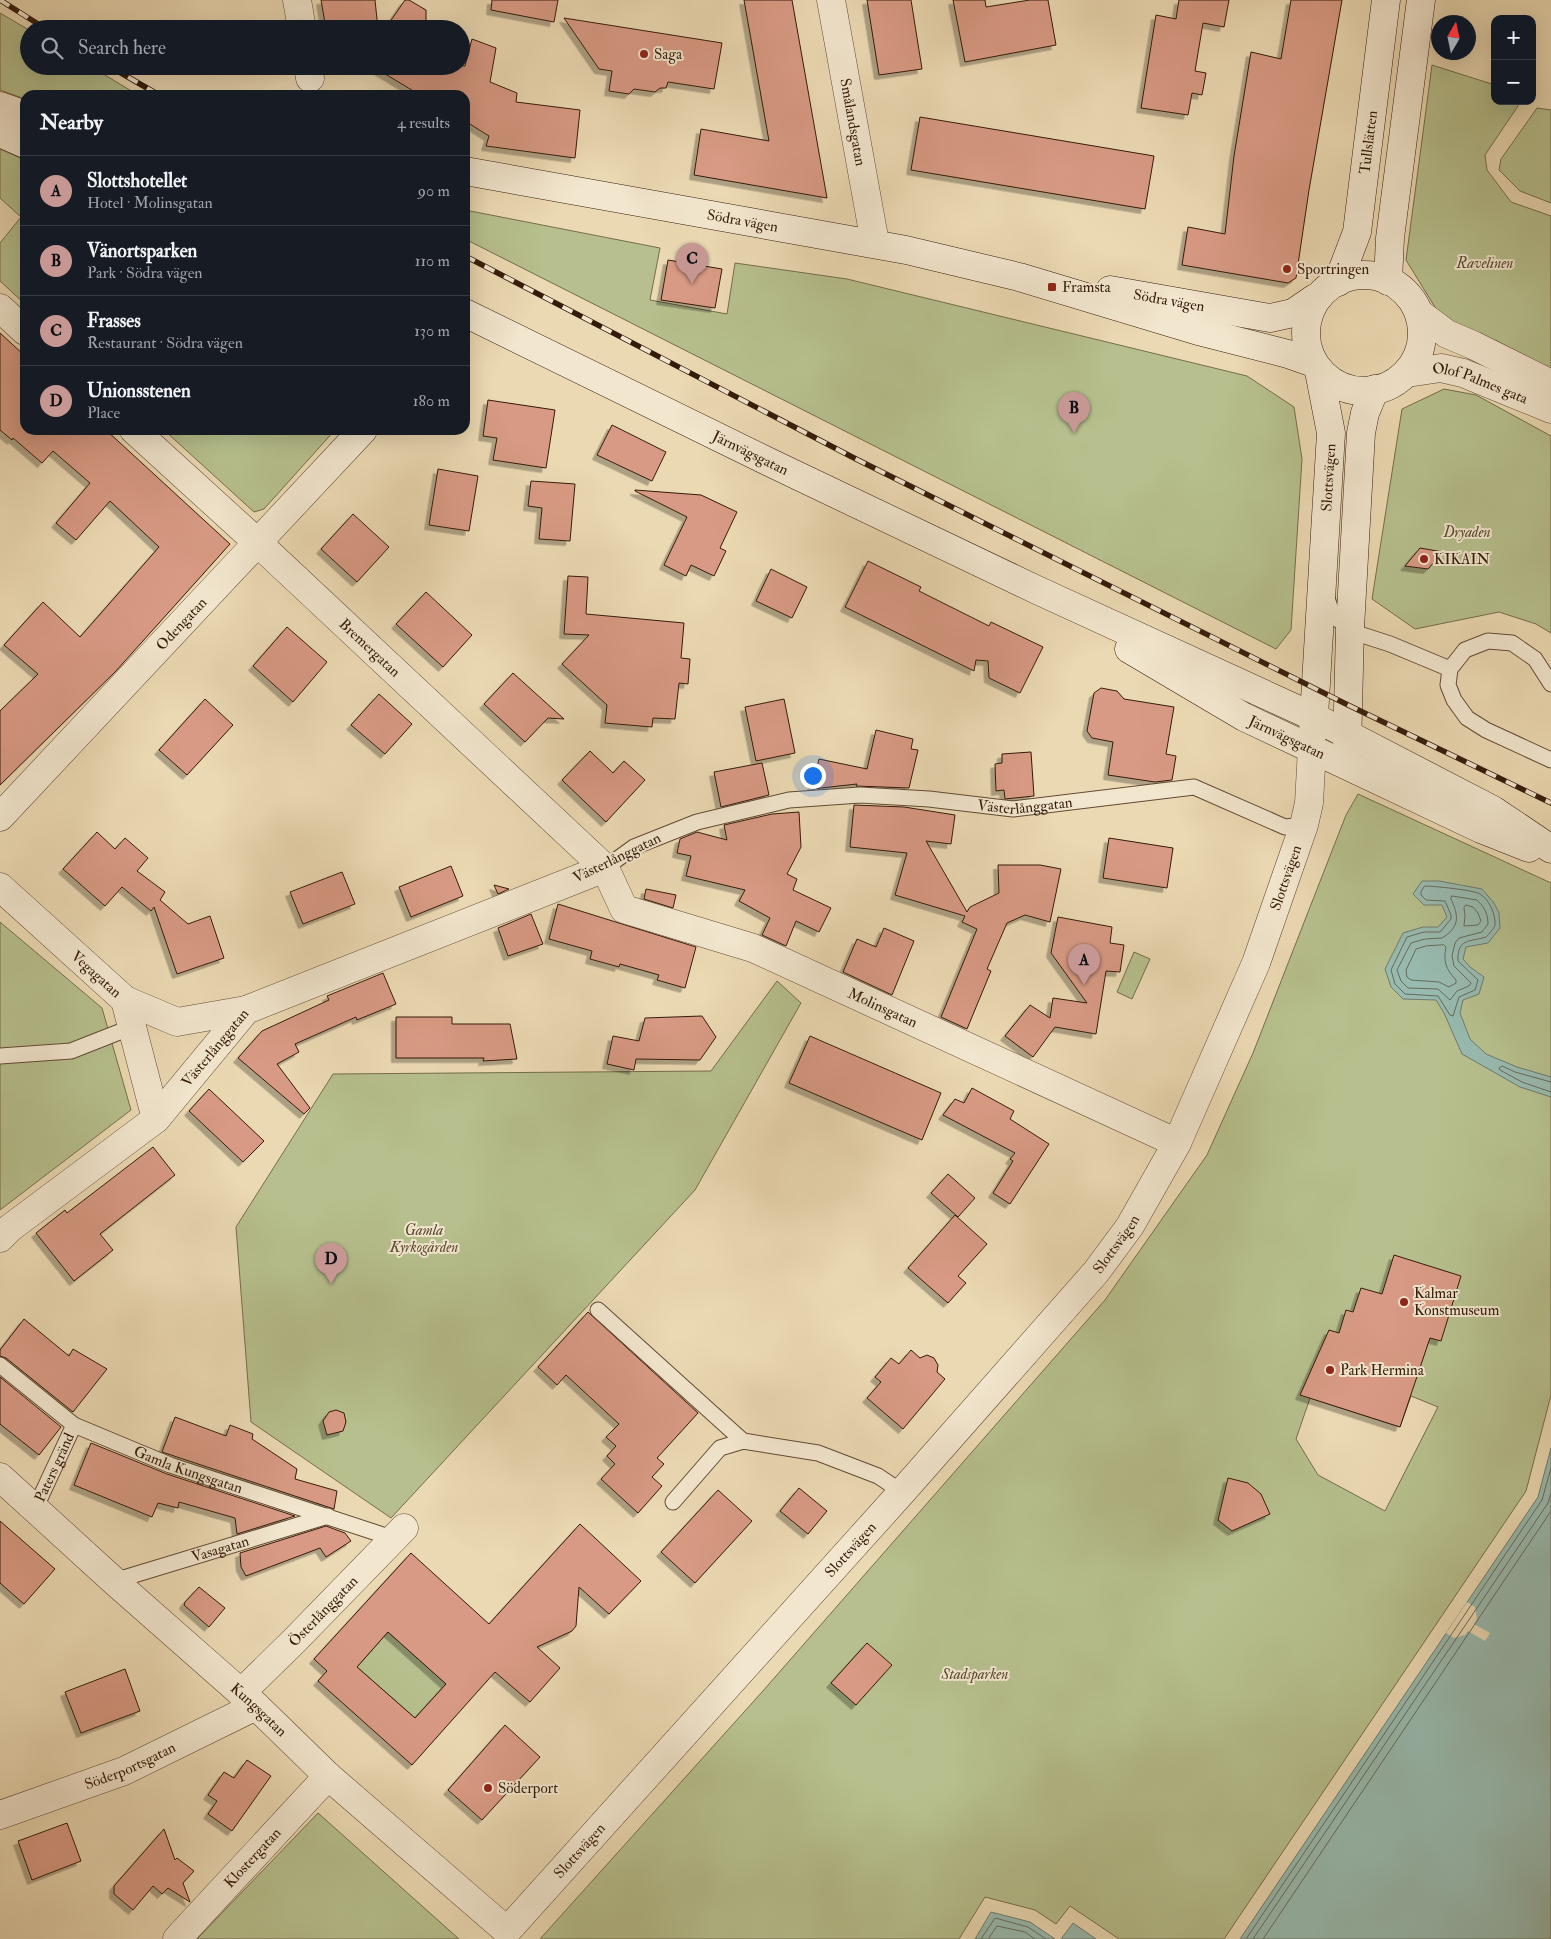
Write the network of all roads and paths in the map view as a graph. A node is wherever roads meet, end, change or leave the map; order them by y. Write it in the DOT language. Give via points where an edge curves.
graph roads {
  1 [pos="297,0"];
  2 [pos="830,0"];
  3 [pos="1386,0"];
  4 [pos="1421,0"];
  5 [pos="300,20"];
  6 [pos="0,106"];
  7 [pos="20,113"];
  8 [pos="0,133"];
  9 [pos="20,142"];
  10 [pos="470,172"];
  11 [pos="875,243"];
  12 [pos="1019,276"];
  13 [pos="1388,281"];
  14 [pos="1338,282"];
  15 [pos="1315,298"];
  16 [pos="0,308"];
  17 [pos="1419,313"];
  18 [pos="470,316"];
  19 [pos="20,326"];
  20 [pos="1315,366"];
  21 [pos="1407,374"];
  22 [pos="1551,384"];
  23 [pos="1375,389"];
  24 [pos="1551,409"];
  25 [pos="139,435"];
  26 [pos="358,435"];
  27 [pos="258,543"];
  28 [pos="1322,584"];
  29 [pos="1037,590"];
  30 [pos="1350,628"];
  31 [pos="1450,669"];
  32 [pos="1551,684"];
  33 [pos="1314,717"];
  34 [pos="1348,735"];
  35 [pos="1312,750"];
  36 [pos="1551,760"];
  37 [pos="1346,766"];
  38 [pos="0,817"];
  39 [pos="1304,825"];
  40 [pos="1551,849"];
  41 [pos="1551,857"];
  42 [pos="605,868"];
  43 [pos="0,887"];
  44 [pos="124,1000"];
  45 [pos="246,1010"];
  46 [pos="132,1027"];
  47 [pos="0,1056"];
  48 [pos="156,1119"];
  49 [pos="1177,1143"];
  50 [pos="0,1238"];
  51 [pos="598,1310"];
  52 [pos="0,1365"];
  53 [pos="74,1425"];
  54 [pos="743,1441"];
  55 [pos="0,1477"];
  56 [pos="902,1492"];
  57 [pos="673,1502"];
  58 [pos="35,1509"];
  59 [pos="328,1516"];
  60 [pos="400,1533"];
  61 [pos="114,1581"];
  62 [pos="248,1700"];
  63 [pos="328,1776"];
  64 [pos="0,1815"];
  65 [pos="512,1935"];
  66 [pos="177,1939"];
  1 -- 5 [label="street"];
  2 -- 11 [label="street, Smålandsgatan"];
  3 -- 14 [label="street, Tullslätten" via="1357,232"];
  4 -- 13 [label="street" via="1390,238"];
  6 -- 7 [label="street"];
  8 -- 9 [label="street"];
  10 -- 11 [label="street, Södra vägen"];
  11 -- 12 [label="street, Södra vägen"];
  12 -- 15 [label="street, Södra vägen" via="1270,318 1293,313"];
  12 -- 20 [label="street, Södra vägen" via="1202,332 1288,354"];
  13 -- 14 [label="street" via="1363,275"];
  13 -- 17 [label="street" via="1408,295"];
  14 -- 15 [label="street"];
  15 -- 20 [label="street" via="1307,320 1306,344"];
  16 -- 19 [label="street"];
  17 -- 21 [label="street" via="1422,339"];
  17 -- 22 [label="street, Olof Palmes gata" via="1447,334"];
  18 -- 29 [label="street, Järnvägsgatan"];
  20 -- 23 [label="street" via="1344,388"];
  20 -- 28 [label="street, Slottsvägen" via="1331,433"];
  21 -- 23 [label="street" via="1395,383"];
  21 -- 24 [label="street, Olof Palmes gata" via="1441,368 1463,373"];
  23 -- 30 [label="street, Slottsvägen" via="1361,433"];
  25 -- 27 [label="street, Bremergatan"];
  26 -- 27 [label="street, Odengatan"];
  27 -- 38 [label="street, Odengatan"];
  27 -- 42 [label="street, Bremergatan"];
  28 -- 30 [label="lane" via="1333,616"];
  28 -- 33 [label="street, Slottsvägen"];
  29 -- 33 [label="street, Järnvägsgatan"];
  29 -- 35 [label="street, Järnvägsgatan" via="1084,622 1244,717"];
  30 -- 31 [label="lane"];
  30 -- 34 [label="street, Slottsvägen"];
  31 -- 32 [label="lane" via="1465,650 1488,641 1512,643 1535,659"];
  31 -- 36 [label="lane" via="1448,685 1454,700 1468,718 1486,730"];
  33 -- 34 [label="street, Järnvägsgatan"];
  33 -- 35 [label="street, Slottsvägen"];
  34 -- 37 [label="street, Slottsvägen"];
  34 -- 40 [label="street, Järnvägsgatan" via="1493,810"];
  35 -- 37 [label="street, Järnvägsgatan"];
  35 -- 39 [label="street, Slottsvägen" via="1309,803"];
  37 -- 41 [label="street, Järnvägsgatan" via="1481,829"];
  39 -- 42 [label="lane, Västerlånggatan" via="1285,827 1194,787 1013,809 860,794 789,800 697,822 634,846"];
  39 -- 49 [label="street, Slottsvägen" via="1256,963"];
  42 -- 45 [label="street, Västerlånggatan"];
  42 -- 49 [label="street, Molinsgatan" via="624,909 752,948"];
  43 -- 44 [label="street, Vegagatan"];
  44 -- 45 [label="street" via="177,1022"];
  44 -- 46 [label="street, Vegagatan"];
  45 -- 48 [label="street, Västerlånggatan"];
  46 -- 47 [label="lane" via="71,1051"];
  46 -- 48 [label="street, Vegagatan"];
  48 -- 50 [label="street, Västerlånggatan"];
  49 -- 56 [label="street, Slottsvägen" via="1130,1226 1096,1272"];
  51 -- 54 [label="lane"];
  52 -- 53 [label="lane, Gamla Kungsgatan"];
  53 -- 58 [label="lane, Paters gränd"];
  53 -- 59 [label="lane, Gamla Kungsgatan" via="170,1466"];
  54 -- 56 [label="lane" via="818,1453 878,1476"];
  54 -- 57 [label="lane" via="720,1448"];
  55 -- 58 [label="street, Kungsgatan"];
  56 -- 65 [label="street, Slottsvägen"];
  58 -- 61 [label="street, Kungsgatan"];
  59 -- 60 [label="lane, Gamla Kungsgatan"];
  59 -- 61 [label="lane, Vasagatan"];
  60 -- 62 [label="street, Österlånggatan"];
  61 -- 62 [label="street, Kungsgatan"];
  62 -- 63 [label="street, Kungsgatan"];
  62 -- 64 [label="street, Söderportsgatan" via="124,1771"];
  63 -- 65 [label="street, Kungsgatan"];
  63 -- 66 [label="street, Klostergatan"];
}
